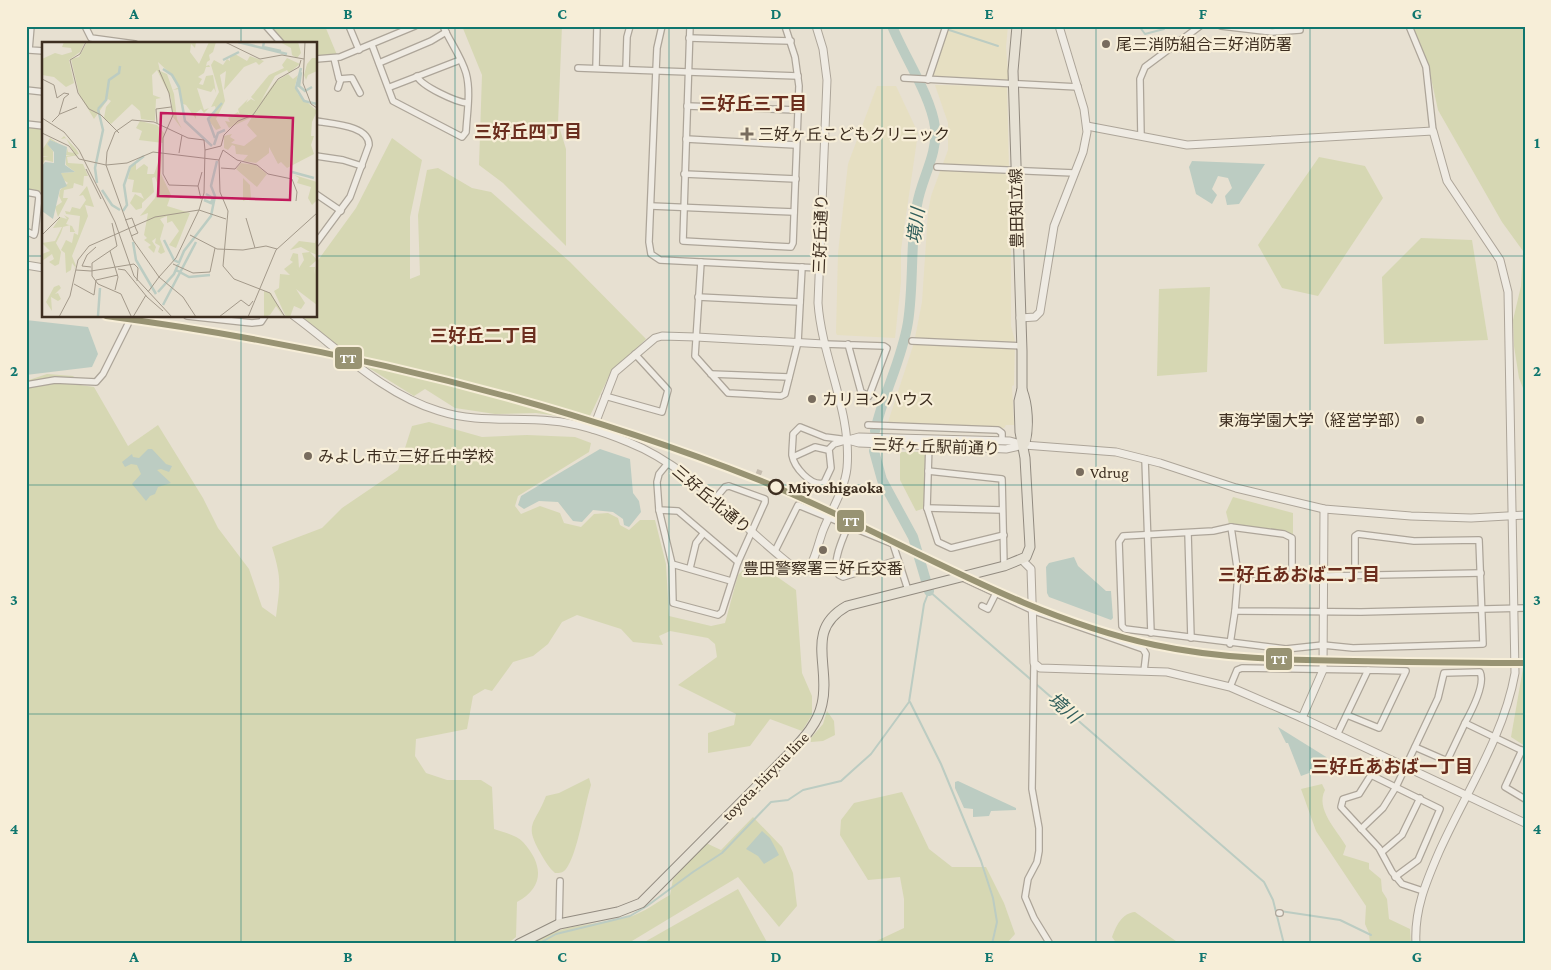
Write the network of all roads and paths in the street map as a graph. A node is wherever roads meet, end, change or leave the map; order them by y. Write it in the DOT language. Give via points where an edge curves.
graph roads {
  1 [pos="31,26"];
  2 [pos="85,26"];
  3 [pos="349,26"];
  4 [pos="415,26"];
  5 [pos="597,26"];
  6 [pos="630,26"];
  7 [pos="662,26"];
  8 [pos="690,26"];
  9 [pos="785,26"];
  10 [pos="816,26"];
  11 [pos="946,26"];
  12 [pos="1017,26"];
  13 [pos="1059,26"];
  14 [pos="1200,26"];
  15 [pos="1221,26"];
  16 [pos="1409,26"];
  17 [pos="267,27"];
  18 [pos="445,29"];
  19 [pos="1300,30"];
  20 [pos="690,38"];
  21 [pos="90,41"];
  22 [pos="791,41"];
  23 [pos="105,42"];
  24 [pos="280,42"];
  25 [pos="372,45"];
  26 [pos="359,50"];
  27 [pos="42,51"];
  28 [pos="318,58"];
  29 [pos="334,58"];
  30 [pos="460,60"];
  31 [pos="380,63"];
  32 [pos="578,68"];
  33 [pos="596,68"];
  34 [pos="626,69"];
  35 [pos="656,70"];
  36 [pos="688,71"];
  37 [pos="418,76"];
  38 [pos="798,76"];
  39 [pos="341,79"];
  40 [pos="905,79"];
  41 [pos="926,80"];
  42 [pos="1014,84"];
  43 [pos="1078,87"];
  44 [pos="338,88"];
  45 [pos="390,88"];
  46 [pos="26,90"];
  47 [pos="42,92"];
  48 [pos="360,93"];
  49 [pos="467,103"];
  50 [pos="687,106"];
  51 [pos="797,110"];
  52 [pos="318,121"];
  53 [pos="26,124"];
  54 [pos="42,126"];
  55 [pos="1087,126"];
  56 [pos="1433,131"];
  57 [pos="1141,136"];
  58 [pos="686,139"];
  59 [pos="796,145"];
  60 [pos="318,156"];
  61 [pos="362,166"];
  62 [pos="937,167"];
  63 [pos="1015,171"];
  64 [pos="1074,173"];
  65 [pos="684,174"];
  66 [pos="796,179"];
  67 [pos="26,192"];
  68 [pos="318,195"];
  69 [pos="651,206"];
  70 [pos="683,208"];
  71 [pos="341,211"];
  72 [pos="794,212"];
  73 [pos="26,231"];
  74 [pos="318,239"];
  75 [pos="700,262"];
  76 [pos="26,265"];
  77 [pos="802,267"];
  78 [pos="42,268"];
  79 [pos="819,268"];
  80 [pos="698,298"];
  81 [pos="800,302"];
  82 [pos="206,318"];
  83 [pos="264,318"];
  84 [pos="297,318"];
  85 [pos="1020,318"];
  86 [pos="128,324"];
  87 [pos="696,337"];
  88 [pos="912,341"];
  89 [pos="798,342"];
  90 [pos="824,344"];
  91 [pos="848,344"];
  92 [pos="1022,346"];
  93 [pos="636,354"];
  94 [pos="711,374"];
  95 [pos="789,377"];
  96 [pos="26,386"];
  97 [pos="605,396"];
  98 [pos="868,425"];
  99 [pos="592,429"];
  100 [pos="848,440"];
  101 [pos="1002,441"];
  102 [pos="929,442"];
  103 [pos="1024,445"];
  104 [pos="828,450"];
  105 [pos="792,457"];
  106 [pos="1144,459"];
  107 [pos="668,463"];
  108 [pos="928,471"];
  109 [pos="714,500"];
  110 [pos="927,508"];
  111 [pos="1324,509"];
  112 [pos="659,510"];
  113 [pos="1002,510"];
  114 [pos="1525,515"];
  115 [pos="1512,516"];
  116 [pos="828,518"];
  117 [pos="849,524"];
  118 [pos="1231,527"];
  119 [pos="751,532"];
  120 [pos="1188,532"];
  121 [pos="1147,533"];
  122 [pos="703,534"];
  123 [pos="1004,535"];
  124 [pos="774,551"];
  125 [pos="898,560"];
  126 [pos="1022,560"];
  127 [pos="738,562"];
  128 [pos="672,564"];
  129 [pos="1004,566"];
  130 [pos="690,568"];
  131 [pos="1482,573"];
  132 [pos="1238,574"];
  133 [pos="1292,575"];
  134 [pos="1355,575"];
  135 [pos="1324,576"];
  136 [pos="961,577"];
  137 [pos="731,581"];
  138 [pos="912,589"];
  139 [pos="996,593"];
  140 [pos="982,606"];
  141 [pos="1514,608"];
  142 [pos="1525,608"];
  143 [pos="1483,610"];
  144 [pos="1235,611"];
  145 [pos="1034,612"];
  146 [pos="1324,612"];
  147 [pos="1151,633"];
  148 [pos="1192,638"];
  149 [pos="1230,644"];
  150 [pos="1323,646"];
  151 [pos="1034,663"];
  152 [pos="1323,670"];
  153 [pos="1368,670"];
  154 [pos="1144,671"];
  155 [pos="1230,687"];
  156 [pos="1347,715"];
  157 [pos="1302,718"];
  158 [pos="1465,723"];
  159 [pos="1338,735"];
  160 [pos="1494,736"];
  161 [pos="1416,747"];
  162 [pos="1524,751"];
  163 [pos="1405,767"];
  164 [pos="1396,787"];
  165 [pos="1466,795"];
  166 [pos="1420,798"];
  167 [pos="1525,799"];
  168 [pos="1525,823"];
  169 [pos="1361,829"];
  170 [pos="1382,852"];
  171 [pos="1395,877"];
  172 [pos="560,881"];
  173 [pos="1423,891"];
  174 [pos="558,924"];
  175 [pos="519,944"];
  176 [pos="1050,944"];
  177 [pos="1416,944"];
  1 -- 27 [label="street" via="29,50"];
  2 -- 21 [label="street"];
  3 -- 26 [label="street"];
  4 -- 25 [label="street"];
  5 -- 33 [label="street"];
  6 -- 34 [label="street"];
  7 -- 35 [label="street"];
  8 -- 20 [label="street"];
  9 -- 22 [label="street"];
  10 -- 79 [label="street, 三好丘通り" via="827,80"];
  11 -- 41 [label="street"];
  12 -- 42 [label="main road, 豊田知立線"];
  13 -- 43 [label="street"];
  14 -- 57 [label="street" via="1144,67 1140,80"];
  15 -- 19 [label="street" via="1272,32"];
  16 -- 56 [label="street" via="1426,67"];
  17 -- 24 [label="street"];
  18 -- 30 [label="street"];
  18 -- 31 [label="street" via="431,40"];
  20 -- 22 [label="street"];
  20 -- 36 [label="street"];
  21 -- 23 [label="street"];
  22 -- 38 [label="street"];
  25 -- 26 [label="street"];
  25 -- 31 [label="street"];
  26 -- 29 [label="street"];
  28 -- 29 [label="street"];
  29 -- 39 [label="street"];
  30 -- 37 [label="street"];
  30 -- 49 [label="street" via="467,79"];
  31 -- 45 [label="street"];
  32 -- 33 [label="street"];
  33 -- 34 [label="street"];
  34 -- 35 [label="street"];
  35 -- 36 [label="street"];
  35 -- 69 [label="street"];
  36 -- 38 [label="street"];
  36 -- 50 [label="street"];
  37 -- 45 [label="street"];
  37 -- 49 [label="street" via="424,85"];
  38 -- 51 [label="street"];
  39 -- 44 [label="street"];
  39 -- 48 [label="street" via="352,78"];
  40 -- 41 [label="street"];
  41 -- 42 [label="street"];
  42 -- 43 [label="street"];
  42 -- 63 [label="main road, 豊田知立線"];
  43 -- 55 [label="street"];
  45 -- 49 [label="street" via="394,102 459,136 466,132"];
  46 -- 47 [label="street"];
  50 -- 51 [label="street"];
  50 -- 58 [label="street"];
  51 -- 59 [label="street"];
  52 -- 61 [label="street" via="366,134 369,145"];
  53 -- 54 [label="street"];
  55 -- 57 [label="street"];
  55 -- 64 [label="street" via="1085,145"];
  56 -- 57 [label="street" via="1196,144"];
  56 -- 115 [label="street" via="1447,181 1500,260 1508,292"];
  58 -- 59 [label="street"];
  58 -- 65 [label="street"];
  59 -- 66 [label="street"];
  60 -- 61 [label="street"];
  61 -- 71 [label="street"];
  62 -- 63 [label="street"];
  63 -- 64 [label="street"];
  63 -- 85 [label="main road, 豊田知立線"];
  64 -- 85 [label="street" via="1054,226 1040,312 1035,317"];
  65 -- 66 [label="street"];
  65 -- 70 [label="street"];
  66 -- 72 [label="street"];
  67 -- 73 [label="street" via="39,196 35,232"];
  68 -- 71 [label="street"];
  69 -- 70 [label="street"];
  69 -- 75 [label="street" via="650,250 656,259"];
  70 -- 72 [label="street"];
  70 -- 72 [label="street" via="682,239 686,242 791,247"];
  71 -- 74 [label="street"];
  75 -- 77 [label="street"];
  75 -- 80 [label="street"];
  76 -- 78 [label="street"];
  77 -- 79 [label="street"];
  77 -- 81 [label="street"];
  79 -- 90 [label="street, 三好丘通り" via="818,304"];
  80 -- 81 [label="street"];
  80 -- 87 [label="street"];
  81 -- 89 [label="street"];
  82 -- 83 [label="street" via="252,323 261,322"];
  84 -- 99 [label="street, 三好丘北通り" via="407,399 439,411 480,419 552,421"];
  85 -- 92 [label="main road, 豊田知立線"];
  86 -- 96 [label="street" via="96,382 55,380"];
  87 -- 89 [label="street"];
  87 -- 93 [label="street" via="662,336"];
  87 -- 94 [label="street" via="695,356"];
  88 -- 92 [label="street"];
  89 -- 90 [label="street"];
  89 -- 95 [label="street"];
  90 -- 91 [label="street"];
  90 -- 100 [label="street, 三好丘通り"];
  91 -- 91 [label="street" via="860,391 869,396 887,348"];
  92 -- 103 [label="main road, 豊田知立線" via="1022,389 1026,399 1027,429"];
  93 -- 97 [label="street" via="615,372"];
  93 -- 97 [label="street" via="668,390 662,412"];
  94 -- 95 [label="street"];
  94 -- 95 [label="street" via="728,393 781,396 785,394"];
  97 -- 99 [label="street"];
  98 -- 101 [label="street" via="998,430 1002,433"];
  99 -- 107 [label="street, 三好丘北通り" via="637,446"];
  100 -- 102 [label="street, 三好ヶ丘駅前通り" via="859,443"];
  100 -- 104 [label="street" via="834,444"];
  100 -- 105 [label="street" via="825,437 800,428 793,434"];
  100 -- 116 [label="street, 三好丘北通り" via="847,469"];
  101 -- 102 [label="street"];
  101 -- 103 [label="street"];
  102 -- 103 [label="street, 三好ヶ丘駅前通り" via="1006,449"];
  102 -- 108 [label="street"];
  103 -- 106 [label="street" via="1116,452"];
  103 -- 126 [label="main road" via="1030,547"];
  104 -- 105 [label="street" via="815,448"];
  104 -- 105 [label="street" via="830,472 820,484 809,479"];
  106 -- 111 [label="street" via="1216,482"];
  106 -- 121 [label="street"];
  107 -- 109 [label="street, 三好丘北通り"];
  107 -- 112 [label="street" via="658,478"];
  108 -- 110 [label="street"];
  108 -- 113 [label="street" via="1001,478"];
  109 -- 119 [label="street, 三好丘北通り"];
  109 -- 119 [label="street" via="729,486 765,500"];
  110 -- 113 [label="street"];
  110 -- 123 [label="street" via="938,542 947,548"];
  111 -- 115 [label="street" via="1410,516"];
  111 -- 135 [label="street"];
  112 -- 122 [label="street" via="678,511"];
  112 -- 128 [label="street"];
  113 -- 123 [label="street"];
  114 -- 115 [label="street"];
  115 -- 141 [label="street"];
  116 -- 117 [label="street"];
  116 -- 124 [label="street" via="798,505"];
  116 -- 124 [label="street, 三好丘北通り" via="813,562 807,570 796,569"];
  117 -- 125 [label="street" via="892,544"];
  117 -- 125 [label="street" via="839,549 836,569 839,575"];
  118 -- 120 [label="street"];
  118 -- 132 [label="street"];
  118 -- 133 [label="street" via="1292,536"];
  119 -- 124 [label="street, 三好丘北通り"];
  119 -- 127 [label="street"];
  120 -- 121 [label="street"];
  120 -- 148 [label="street"];
  121 -- 147 [label="street"];
  121 -- 147 [label="street" via="1123,536 1119,542 1122,626 1125,630"];
  122 -- 127 [label="street"];
  122 -- 130 [label="street" via="696,543"];
  123 -- 129 [label="street"];
  125 -- 138 [label="street"];
  126 -- 129 [label="main road, toyota-hiryuu line"];
  126 -- 145 [label="street" via="1032,569"];
  127 -- 137 [label="street"];
  128 -- 130 [label="street"];
  128 -- 137 [label="street" via="672,601 675,605 720,614"];
  129 -- 136 [label="main road, toyota-hiryuu line"];
  130 -- 137 [label="street"];
  131 -- 134 [label="street"];
  131 -- 134 [label="street" via="1479,540 1414,541 1358,534 1355,536"];
  131 -- 143 [label="street"];
  132 -- 133 [label="street"];
  132 -- 144 [label="street"];
  133 -- 135 [label="street"];
  134 -- 135 [label="street"];
  135 -- 146 [label="street"];
  136 -- 138 [label="main road, toyota-hiryuu line"];
  136 -- 139 [label="street"];
  138 -- 174 [label="main road, toyota-hiryuu line" via="847,606 835,613 823,632 824,696 812,728 649,896 631,908"];
  139 -- 140 [label="street" via="988,609"];
  139 -- 145 [label="street"];
  141 -- 142 [label="street"];
  141 -- 143 [label="street"];
  141 -- 160 [label="street" via="1515,673 1506,709"];
  143 -- 146 [label="street"];
  143 -- 150 [label="street" via="1483,642 1480,646"];
  144 -- 146 [label="street"];
  144 -- 149 [label="street"];
  145 -- 151 [label="street"];
  145 -- 154 [label="street" via="1144,649"];
  146 -- 150 [label="street"];
  147 -- 148 [label="street"];
  148 -- 149 [label="street"];
  149 -- 150 [label="street" via="1286,649"];
  150 -- 152 [label="street"];
  151 -- 154 [label="street" via="1048,670"];
  151 -- 176 [label="street" via="1032,789 1039,851 1025,897"];
  152 -- 153 [label="street"];
  152 -- 155 [label="street" via="1239,668"];
  152 -- 157 [label="street"];
  153 -- 156 [label="street"];
  153 -- 156 [label="street" via="1405,670 1406,673 1379,728"];
  154 -- 155 [label="street" via="1167,672"];
  155 -- 157 [label="street"];
  156 -- 159 [label="street"];
  157 -- 159 [label="street"];
  158 -- 160 [label="street"];
  158 -- 161 [label="street" via="1447,760"];
  158 -- 161 [label="street" via="1477,698 1481,674 1444,673 1438,698"];
  159 -- 163 [label="street"];
  160 -- 162 [label="street"];
  160 -- 165 [label="street"];
  161 -- 163 [label="street"];
  162 -- 167 [label="street" via="1505,788"];
  163 -- 164 [label="street"];
  163 -- 165 [label="street"];
  164 -- 166 [label="street"];
  164 -- 169 [label="street" via="1384,808"];
  164 -- 169 [label="street" via="1371,775 1359,794 1341,801 1341,807"];
  165 -- 168 [label="street"];
  165 -- 173 [label="street"];
  166 -- 170 [label="street" via="1402,835"];
  166 -- 171 [label="street" via="1440,810 1418,860"];
  169 -- 170 [label="street"];
  170 -- 171 [label="street"];
  171 -- 173 [label="street" via="1402,884"];
  172 -- 174 [label="street"];
  173 -- 177 [label="street" via="1416,923"];
  174 -- 175 [label="main road, toyota-hiryuu line"];
}
